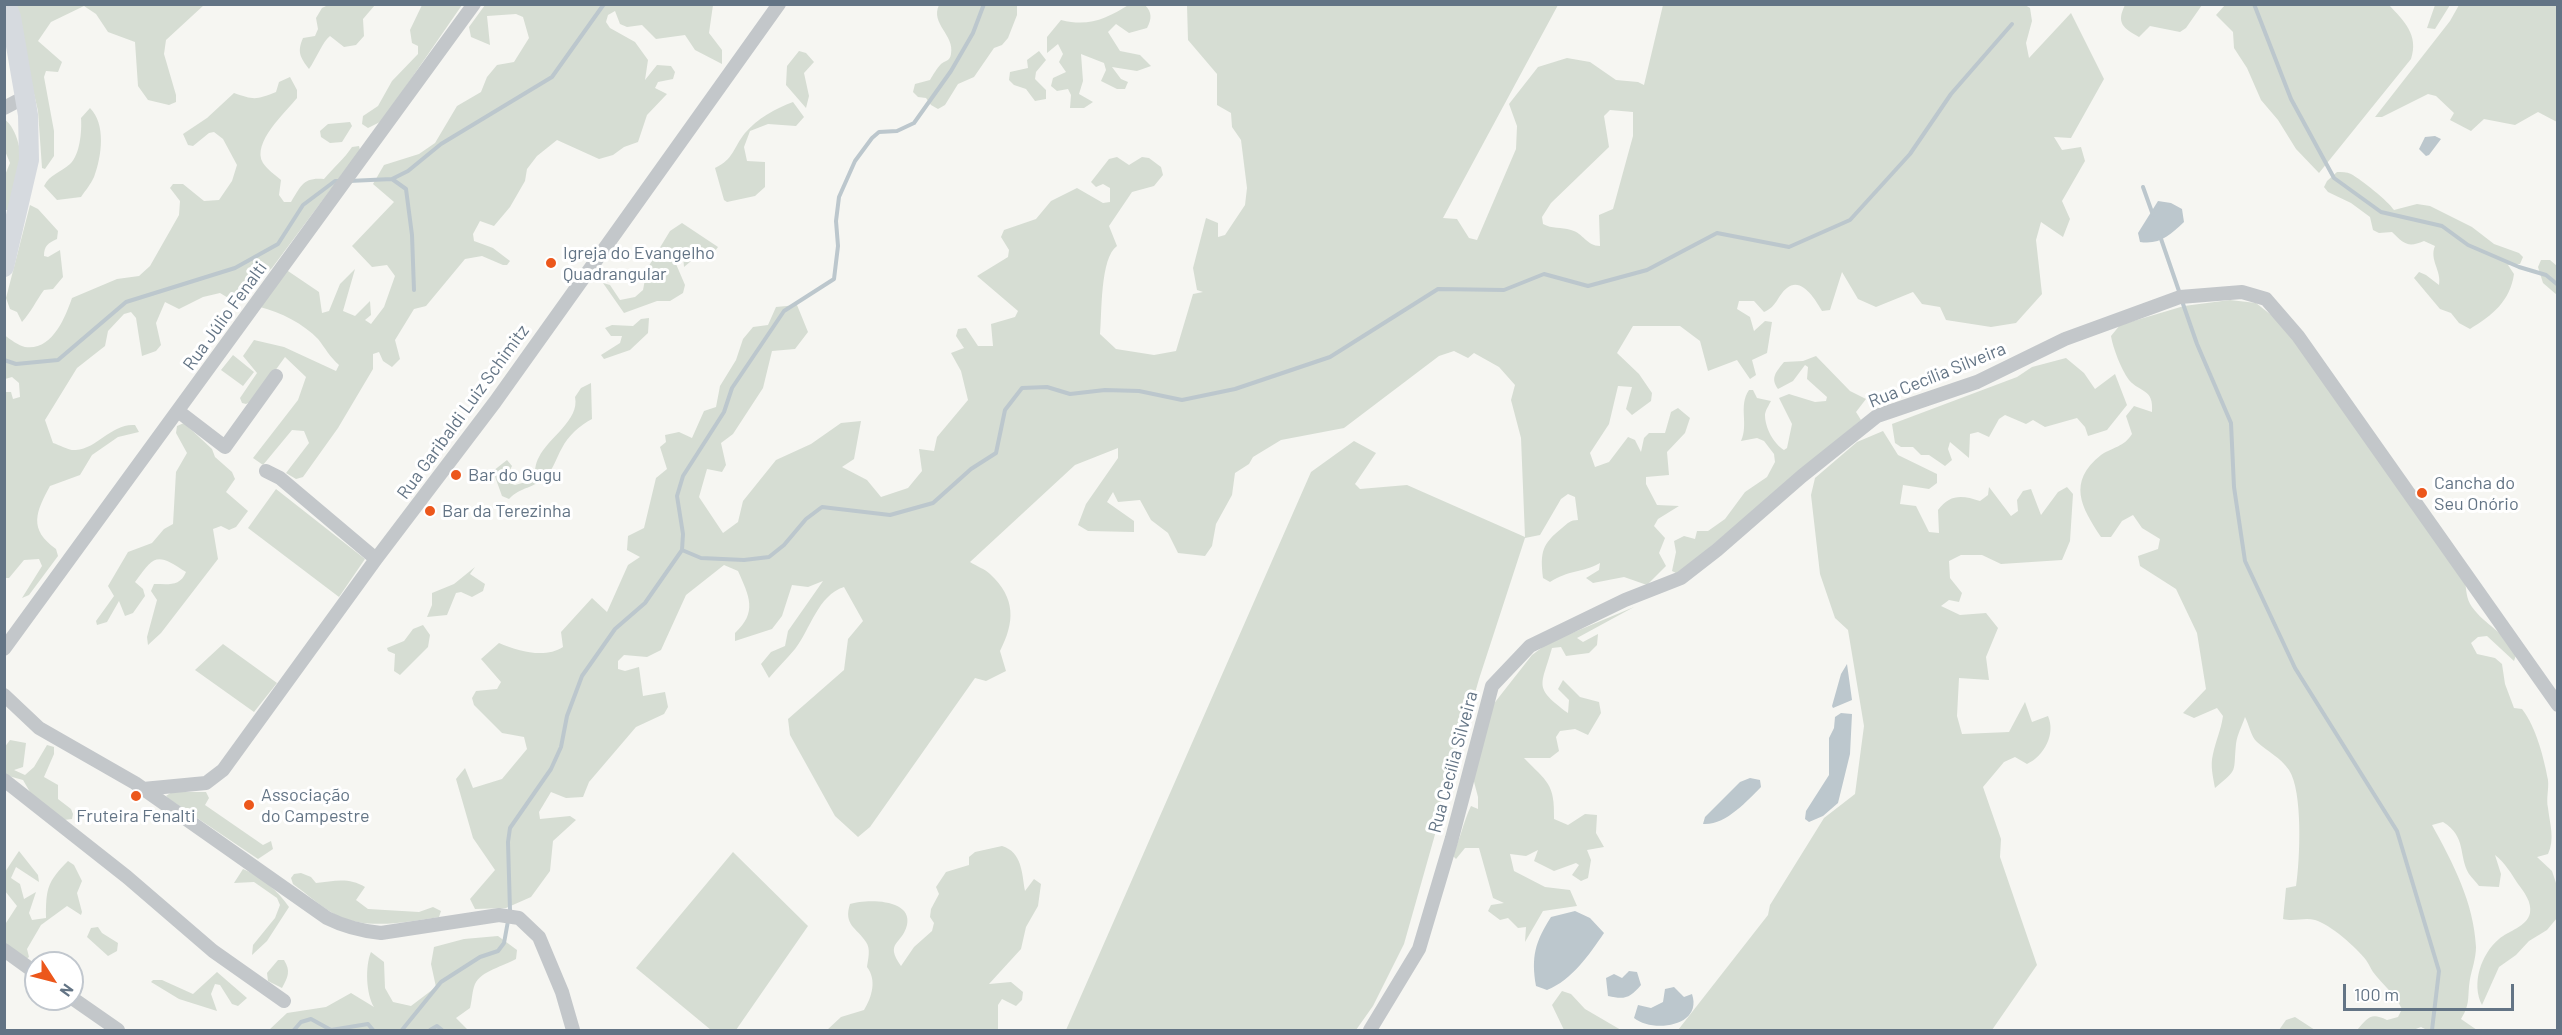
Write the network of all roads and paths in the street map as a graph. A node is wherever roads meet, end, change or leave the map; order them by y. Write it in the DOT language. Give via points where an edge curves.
graph roads {
  1 [pos="6,4"];
  2 [pos="474,4"];
  3 [pos="779,4"];
  4 [pos="25,97"];
  5 [pos="4,108"];
  6 [pos="4,267"];
  7 [pos="276,376"];
  8 [pos="178,411"];
  9 [pos="266,471"];
  10 [pos="376,559"];
  11 [pos="4,649"];
  12 [pos="4,695"];
  13 [pos="2558,705"];
  14 [pos="4,780"];
  15 [pos="143,789"];
  16 [pos="4,950"];
  17 [pos="24,964"];
  18 [pos="284,1001"];
  19 [pos="84,1006"];
  20 [pos="118,1030"];
  21 [pos="573,1030"];
  22 [pos="1370,1030"];
  1 -- 4 [label="street"];
  2 -- 8 [label="street, Rua Júlio Fenalti"];
  3 -- 10 [label="street, Rua Garibaldi Luiz Schimitz" via="495,402"];
  4 -- 5 [label="street"];
  4 -- 6 [label="street" via="29,160"];
  7 -- 8 [label="street" via="225,447"];
  8 -- 11 [label="street, Rua Júlio Fenalti"];
  9 -- 10 [label="street" via="280,478"];
  10 -- 15 [label="street, Rua Garibaldi Luiz Schimitz" via="223,770 206,783"];
  12 -- 15 [label="street" via="39,728"];
  13 -- 22 [label="street, Rua Cecília Silveira" via="2298,336 2266,299 2242,292 2180,297 2065,339 1977,382 1877,416 1680,578 1530,646 1492,686 1419,949"];
  14 -- 18 [label="street" via="127,876 213,951"];
  15 -- 21 [label="street" via="341,925 381,933 499,915 519,918 539,937"];
  16 -- 17 [label="street"];
  19 -- 20 [label="street"];
}
